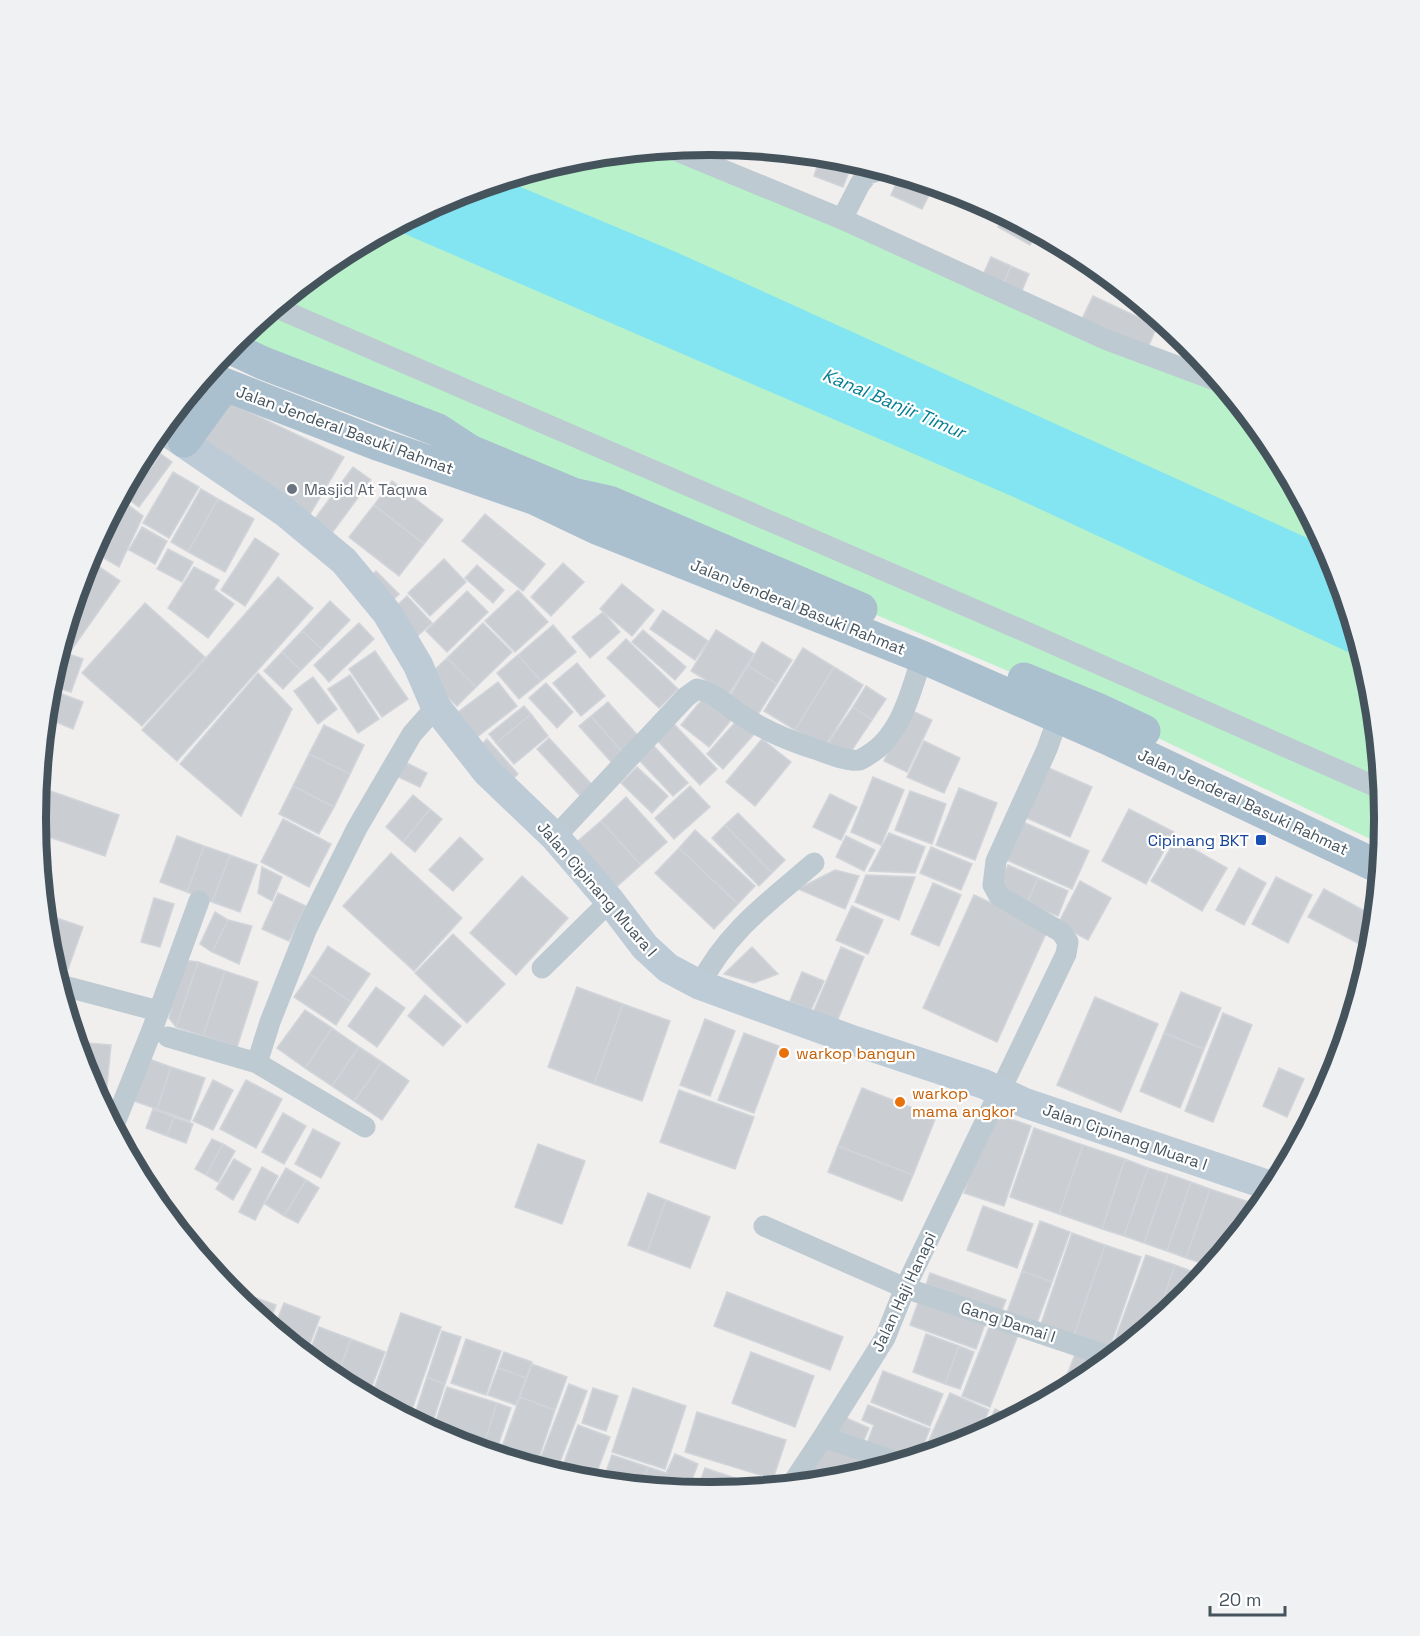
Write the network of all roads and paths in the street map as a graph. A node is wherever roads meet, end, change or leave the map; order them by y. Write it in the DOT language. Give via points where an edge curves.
graph roads {
  1 [pos="688,156"];
  2 [pos="869,174"];
  3 [pos="842,219"];
  4 [pos="283,311"];
  5 [pos="239,352"];
  6 [pos="1205,376"];
  7 [pos="214,381"];
  8 [pos="173,435"];
  9 [pos="922,657"];
  10 [pos="436,707"];
  11 [pos="1059,718"];
  12 [pos="1372,785"];
  13 [pos="555,837"];
  14 [pos="1373,840"];
  15 [pos="814,863"];
  16 [pos="1372,864"];
  17 [pos="199,901"];
  18 [pos="610,901"];
  19 [pos="542,968"];
  20 [pos="700,985"];
  21 [pos="68,987"];
  22 [pos="158,1011"];
  23 [pos="168,1037"];
  24 [pos="257,1063"];
  25 [pos="1000,1090"];
  26 [pos="118,1116"];
  27 [pos="365,1127"];
  28 [pos="1264,1184"];
  29 [pos="764,1226"];
  30 [pos="905,1288"];
  31 [pos="1101,1354"];
  32 [pos="823,1437"];
  33 [pos="885,1458"];
  34 [pos="797,1476"];
  1 -- 3 [label="street"];
  2 -- 3 [label="street"];
  3 -- 6 [label="street" via="1107,340"];
  4 -- 12 [label="street"];
  5 -- 14 [label="main road, Jalan Jenderal Basuki Rahmat" via="438,430 470,451 573,494 609,502 1097,709"];
  7 -- 8 [label="main road"];
  7 -- 9 [label="main road, Jalan Jenderal Basuki Rahmat" via="536,499 599,529"];
  8 -- 10 [label="street, Jalan Cipinang Muara I" via="285,512 344,561 387,613 418,665"];
  9 -- 11 [label="main road, Jalan Jenderal Basuki Rahmat"];
  9 -- 13 [label="street" via="897,722 881,746 860,760 776,735 707,690 697,689"];
  10 -- 13 [label="street, Jalan Cipinang Muara I" via="487,772"];
  10 -- 24 [label="street" via="412,734 348,846 307,928"];
  11 -- 16 [label="main road, Jalan Jenderal Basuki Rahmat"];
  11 -- 25 [label="street, Jalan Haji Hanapi" via="996,861 993,885 999,896 1061,932 1068,942 1066,954"];
  13 -- 18 [label="street, Jalan Cipinang Muara I"];
  15 -- 20 [label="street" via="739,927 709,966"];
  17 -- 22 [label="street"];
  18 -- 19 [label="street"];
  18 -- 20 [label="street, Jalan Cipinang Muara I" via="645,947 668,968"];
  20 -- 25 [label="street, Jalan Cipinang Muara I"];
  21 -- 22 [label="street"];
  22 -- 26 [label="street"];
  23 -- 24 [label="street"];
  24 -- 27 [label="street"];
  25 -- 28 [label="street, Jalan Cipinang Muara I" via="1025,1103"];
  25 -- 30 [label="street, Jalan Haji Hanapi"];
  29 -- 30 [label="street, Gang Damai I"];
  30 -- 31 [label="street, Gang Damai I"];
  30 -- 32 [label="street, Jalan Haji Hanapi" via="885,1338"];
  32 -- 33 [label="street"];
  32 -- 34 [label="street, Jalan Haji Hanapi"];
}
